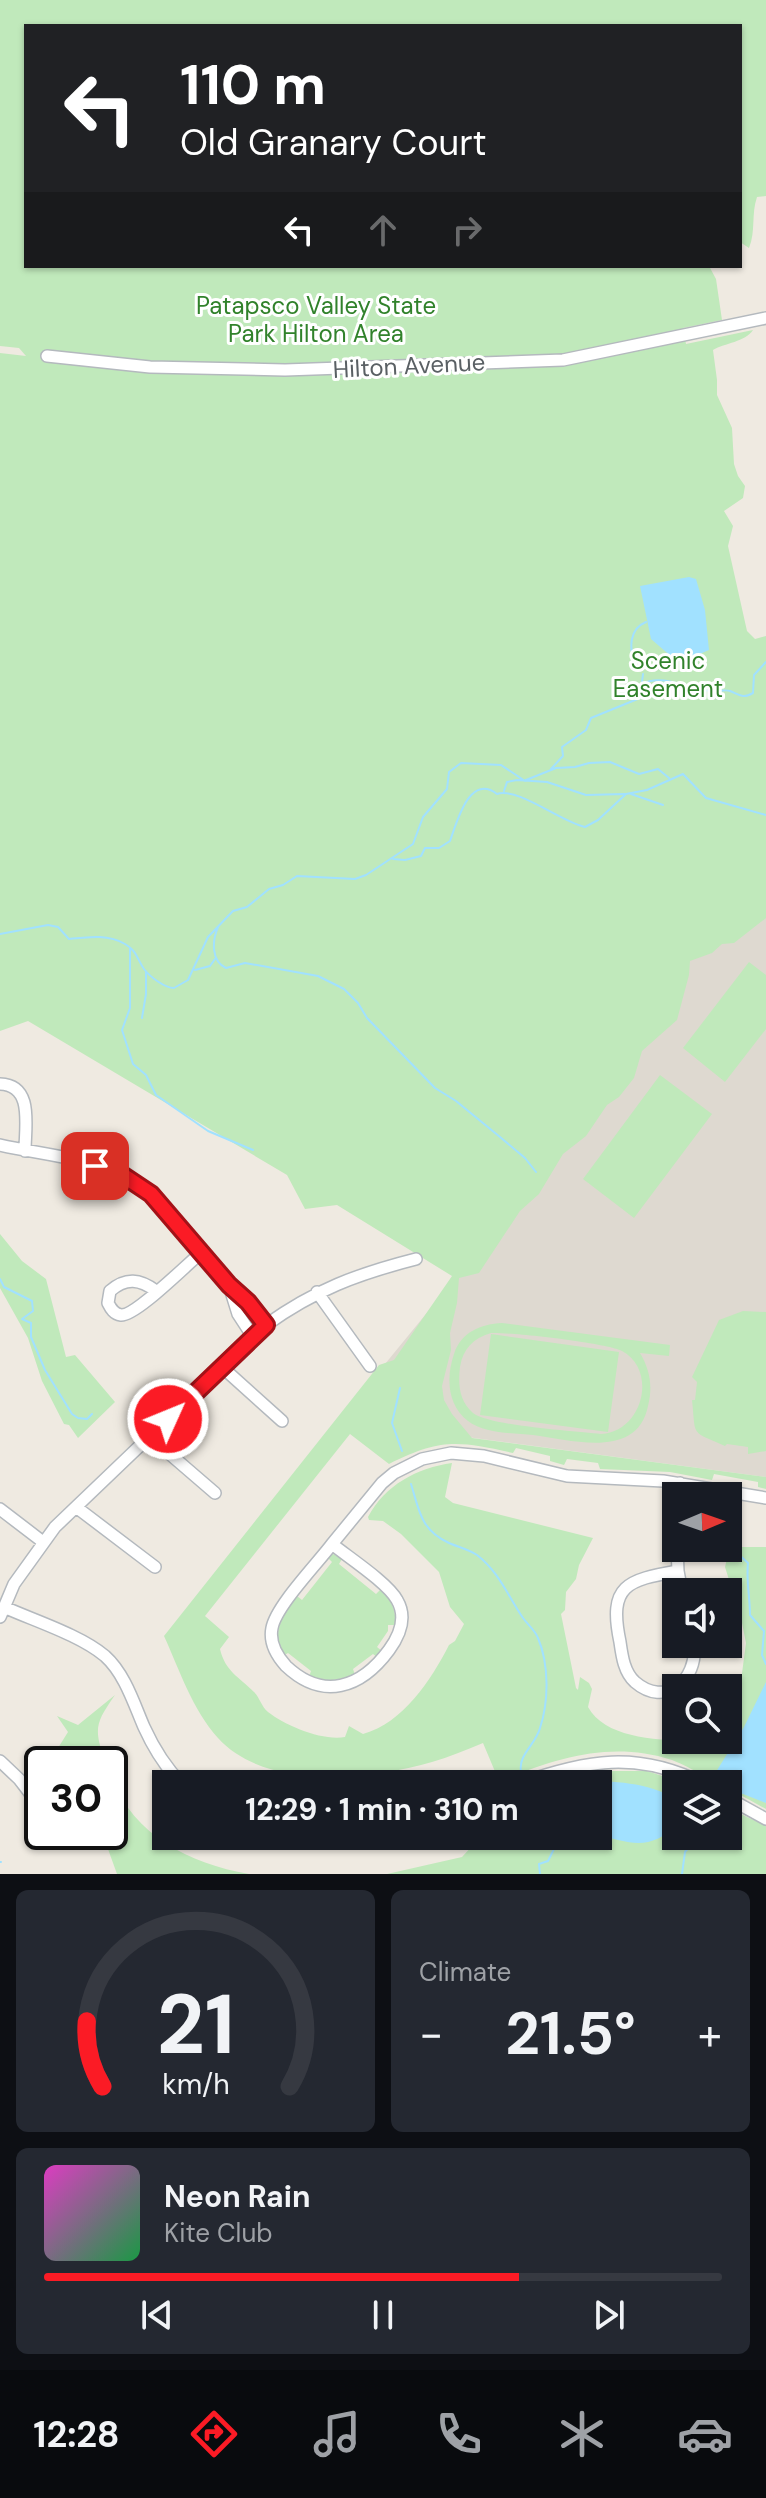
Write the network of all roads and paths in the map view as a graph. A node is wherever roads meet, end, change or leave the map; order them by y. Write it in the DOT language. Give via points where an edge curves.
graph roads {
  1 [pos="766,319"];
  2 [pos="47,356"];
  3 [pos="0,1084"];
  4 [pos="0,1145"];
  5 [pos="25,1151"];
  6 [pos="201,1253"];
  7 [pos="416,1259"];
  8 [pos="229,1285"];
  9 [pos="156,1291"];
  10 [pos="317,1292"];
  11 [pos="266,1325"];
  12 [pos="253,1337"];
  13 [pos="370,1366"];
  14 [pos="222,1367"];
  15 [pos="282,1421"];
  16 [pos="150,1437"];
  17 [pos="663,1482"];
  18 [pos="215,1493"];
  19 [pos="742,1494"];
  20 [pos="766,1498"];
  21 [pos="76,1507"];
  22 [pos="0,1509"];
  23 [pos="43,1542"];
  24 [pos="332,1544"];
  25 [pos="678,1562"];
  26 [pos="155,1567"];
  27 [pos="678,1571"];
  28 [pos="679,1578"];
  29 [pos="2,1612"];
  30 [pos="694,1658"];
  31 [pos="0,1761"];
  32 [pos="169,1770"];
  33 [pos="562,1770"];
  34 [pos="673,1770"];
  35 [pos="24,1786"];
  36 [pos="742,1806"];
  37 [pos="766,1819"];
  1 -- 2 [label="street, Hilton Avenue" via="563,360 285,370 150,367"];
  3 -- 5 [label="street" via="15,1087 23,1096"];
  4 -- 5 [label="street"];
  5 -- 6 [label="street" via="111,1170 136,1183 161,1204"];
  6 -- 8 [label="street"];
  6 -- 9 [label="street"];
  7 -- 10 [label="street" via="355,1275"];
  8 -- 11 [label="street"];
  8 -- 12 [label="street"];
  10 -- 11 [label="street"];
  10 -- 13 [label="street"];
  11 -- 12 [label="street"];
  12 -- 14 [label="street"];
  14 -- 15 [label="street"];
  14 -- 16 [label="street"];
  16 -- 18 [label="street"];
  16 -- 21 [label="street"];
  17 -- 24 [label="street" via="576,1477 466,1453 437,1455 382,1483"];
  19 -- 20 [label="street"];
  21 -- 23 [label="street"];
  21 -- 26 [label="street"];
  22 -- 23 [label="street"];
  23 -- 29 [label="street"];
  24 -- 24 [label="street" via="395,1596 402,1622 395,1641 362,1679 325,1686 288,1668 271,1637 275,1616"];
  25 -- 27 [label="street"];
  27 -- 28 [label="street"];
  27 -- 30 [label="street" via="636,1581 623,1592 615,1611 623,1661 631,1678 648,1690 681,1685"];
  29 -- 32 [label="street" via="77,1639 106,1657"];
  31 -- 35 [label="street"];
  33 -- 34 [label="street" via="584,1763 631,1761"];
  36 -- 37 [label="street"];
}
